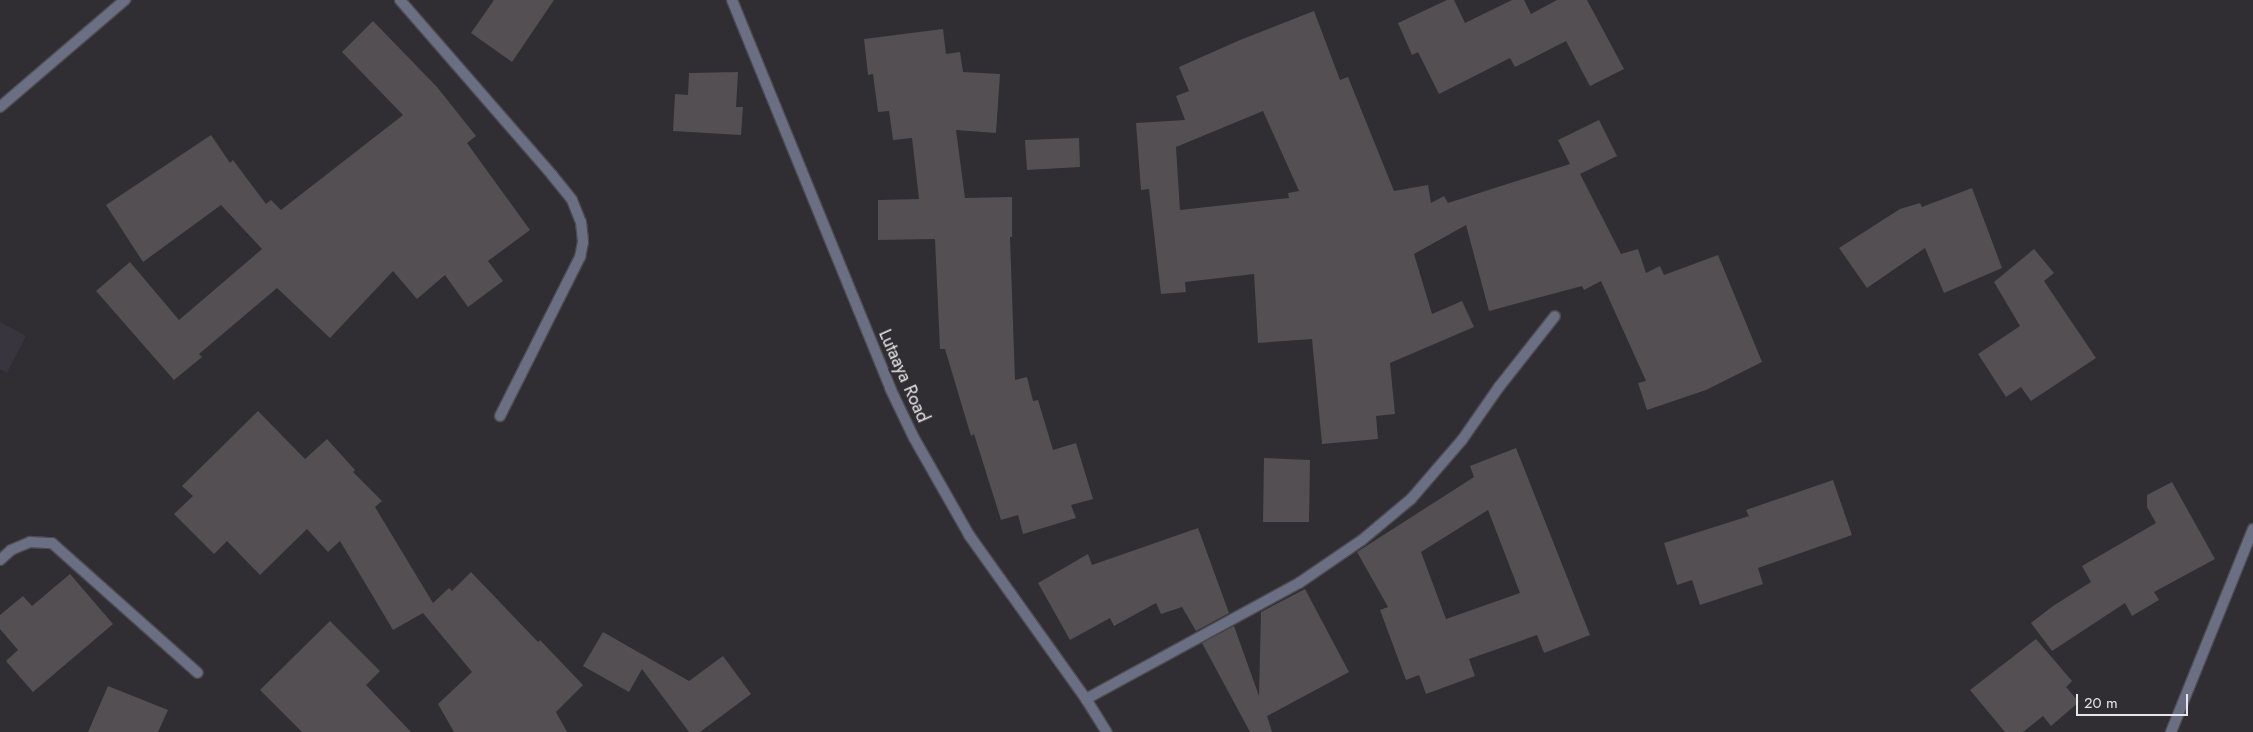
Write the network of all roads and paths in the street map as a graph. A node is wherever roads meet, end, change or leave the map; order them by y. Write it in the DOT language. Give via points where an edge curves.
graph roads {
  1 [pos="125,0"];
  2 [pos="400,0"];
  3 [pos="732,0"];
  4 [pos="0,107"];
  5 [pos="1554,316"];
  6 [pos="500,416"];
  7 [pos="2253,529"];
  8 [pos="0,560"];
  9 [pos="198,673"];
  10 [pos="1086,699"];
  11 [pos="1107,732"];
  12 [pos="2172,732"];
  1 -- 4 [label="street"];
  2 -- 6 [label="street" via="572,200 581,222 583,242 580,256"];
  3 -- 10 [label="street, Lutaaya Road" via="890,388 914,438 969,535"];
  5 -- 10 [label="street" via="1462,440 1411,499 1362,540 1299,583"];
  7 -- 12 [label="street"];
  8 -- 9 [label="street" via="11,550 30,542 52,543"];
  10 -- 11 [label="street, Lutaaya Road"];
}
